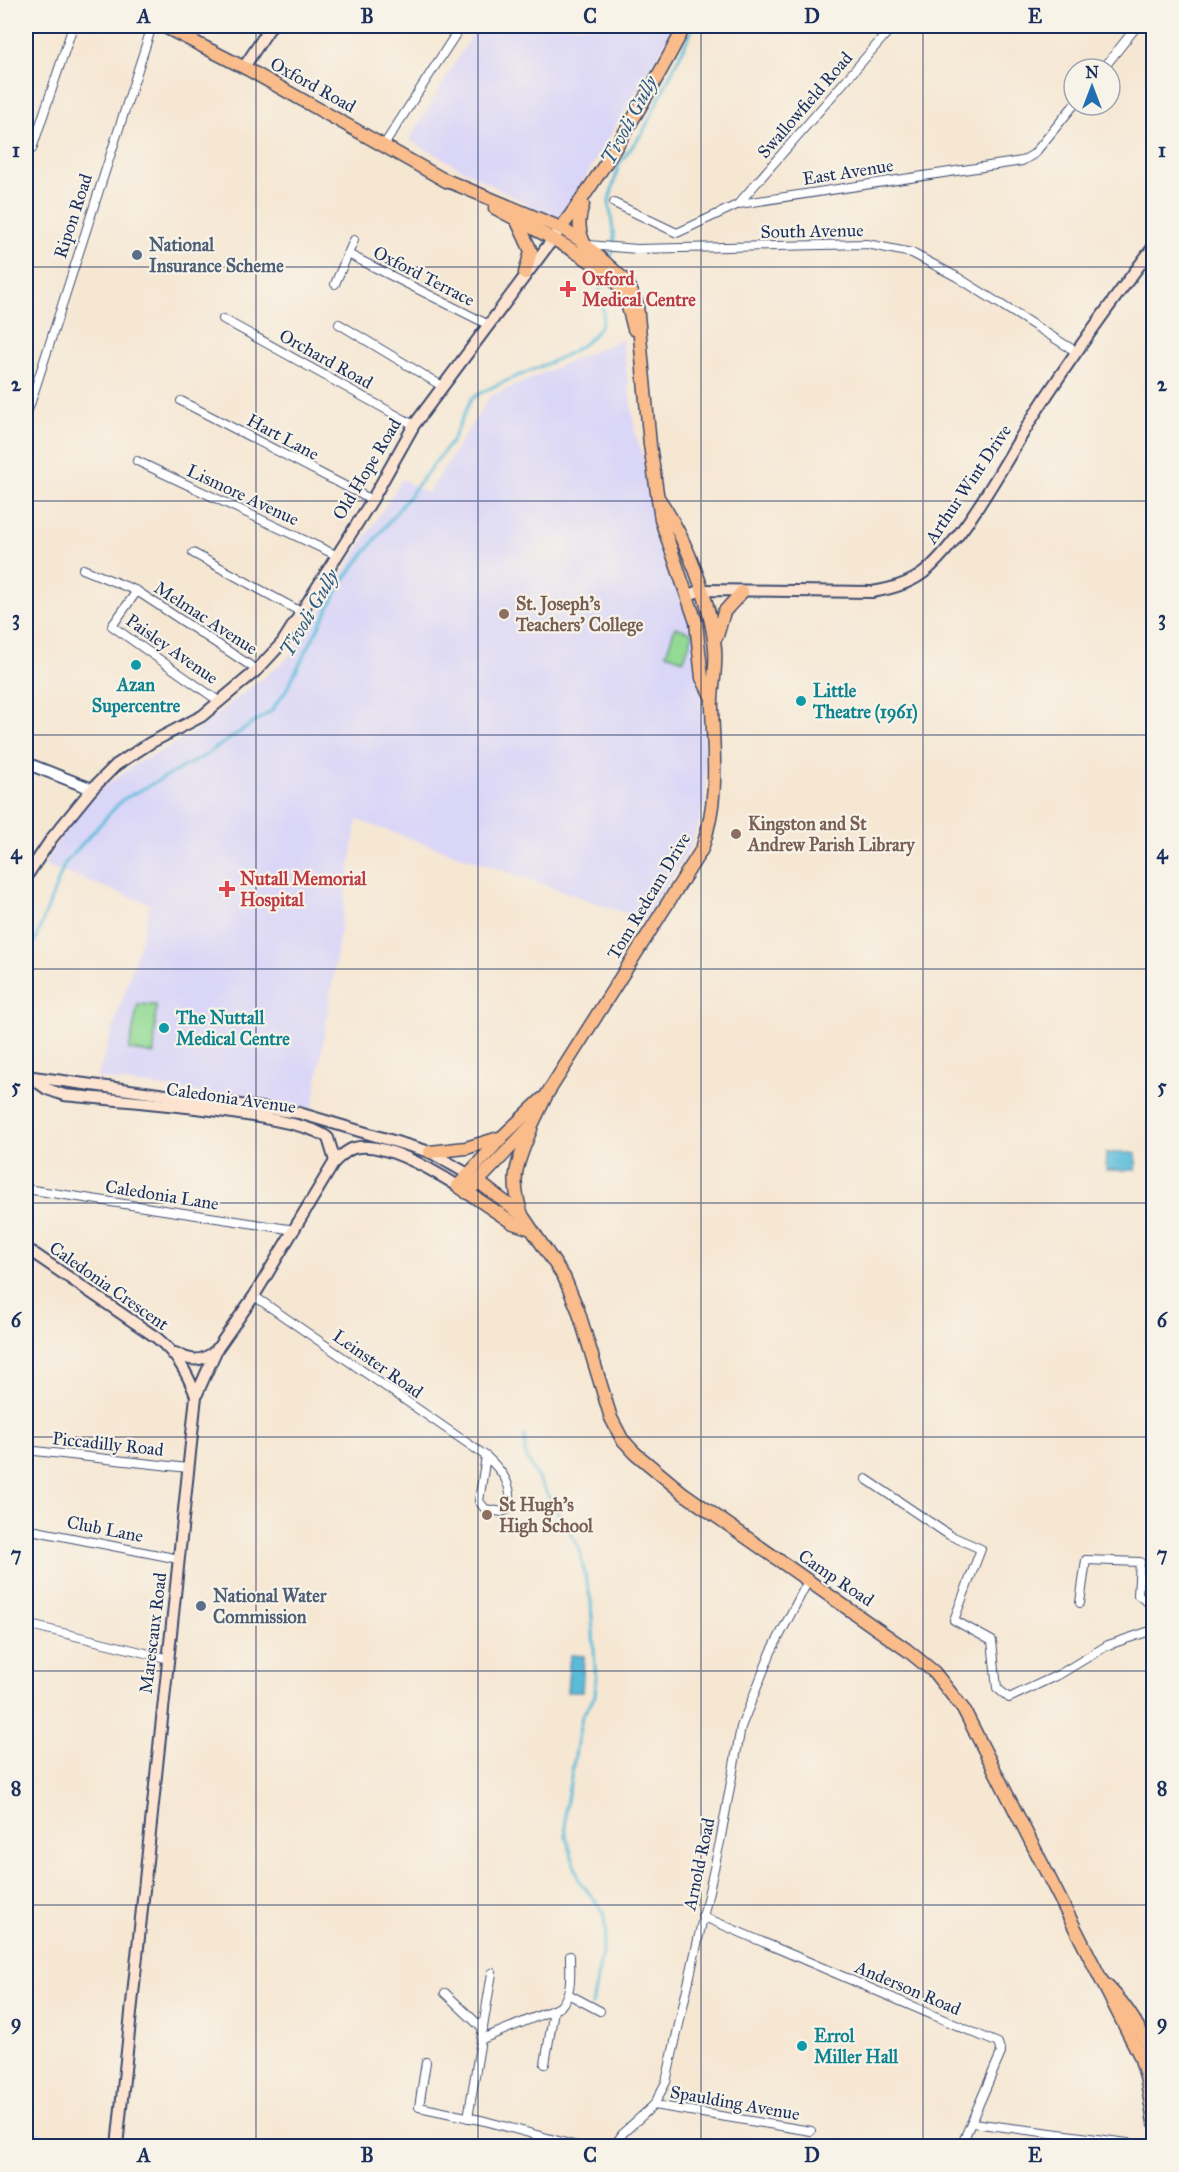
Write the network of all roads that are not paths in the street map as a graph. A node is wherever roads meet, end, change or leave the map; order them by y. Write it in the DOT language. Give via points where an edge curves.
graph roads {
  1 [pos="73,26"];
  2 [pos="152,26"];
  3 [pos="163,26"];
  4 [pos="271,26"];
  5 [pos="461,26"];
  6 [pos="685,26"];
  7 [pos="893,26"];
  8 [pos="1137,26"];
  9 [pos="1112,57"];
  10 [pos="244,67"];
  11 [pos="1064,117"];
  12 [pos="384,145"];
  13 [pos="26,154"];
  14 [pos="443,179"];
  15 [pos="586,195"];
  16 [pos="614,203"];
  17 [pos="739,204"];
  18 [pos="516,220"];
  19 [pos="561,228"];
  20 [pos="552,239"];
  21 [pos="354,240"];
  22 [pos="585,245"];
  23 [pos="1154,246"];
  24 [pos="348,255"];
  25 [pos="525,273"];
  26 [pos="335,284"];
  27 [pos="223,319"];
  28 [pos="339,324"];
  29 [pos="487,324"];
  30 [pos="1075,351"];
  31 [pos="644,371"];
  32 [pos="442,386"];
  33 [pos="181,400"];
  34 [pos="26,417"];
  35 [pos="414,425"];
  36 [pos="137,461"];
  37 [pos="659,499"];
  38 [pos="372,500"];
  39 [pos="192,554"];
  40 [pos="336,555"];
  41 [pos="83,569"];
  42 [pos="702,590"];
  43 [pos="137,591"];
  44 [pos="742,592"];
  45 [pos="688,595"];
  46 [pos="301,612"];
  47 [pos="715,647"];
  48 [pos="257,670"];
  49 [pos="711,696"];
  50 [pos="220,702"];
  51 [pos="26,763"];
  52 [pos="92,789"];
  53 [pos="26,877"];
  54 [pos="28,1078"];
  55 [pos="547,1094"];
  56 [pos="532,1125"];
  57 [pos="502,1136"];
  58 [pos="430,1152"];
  59 [pos="335,1161"];
  60 [pos="472,1177"];
  61 [pos="26,1189"];
  62 [pos="462,1190"];
  63 [pos="522,1215"];
  64 [pos="528,1228"];
  65 [pos="295,1230"];
  66 [pos="26,1248"];
  67 [pos="254,1296"];
  68 [pos="217,1348"];
  69 [pos="173,1352"];
  70 [pos="196,1396"];
  71 [pos="26,1450"];
  72 [pos="486,1456"];
  73 [pos="188,1468"];
  74 [pos="866,1479"];
  75 [pos="26,1529"];
  76 [pos="179,1559"];
  77 [pos="808,1581"];
  78 [pos="1080,1603"];
  79 [pos="26,1624"];
  80 [pos="1153,1630"];
  81 [pos="166,1658"];
  82 [pos="702,1916"];
  83 [pos="570,1956"];
  84 [pos="492,1973"];
  85 [pos="1104,1983"];
  86 [pos="445,1993"];
  87 [pos="568,1994"];
  88 [pos="554,2010"];
  89 [pos="600,2011"];
  90 [pos="483,2029"];
  91 [pos="482,2039"];
  92 [pos="1154,2059"];
  93 [pos="426,2062"];
  94 [pos="544,2064"];
  95 [pos="654,2104"];
  96 [pos="468,2118"];
  97 [pos="1154,2122"];
  98 [pos="973,2123"];
  99 [pos="811,2131"];
  100 [pos="117,2146"];
  101 [pos="577,2146"];
  102 [pos="614,2146"];
  103 [pos="961,2146"];
  104 [pos="1151,2146"];
  1 -- 13 [label="street" via="32,149"];
  2 -- 34 [label="street, Ripon Road"];
  3 -- 10 [label="main road, Oxford Road"];
  4 -- 10 [label="main road"];
  5 -- 12 [label="street"];
  6 -- 15 [label="main road, Old Hope Road" via="638,114"];
  7 -- 17 [label="street, Swallowfield Road"];
  8 -- 9 [label="street"];
  10 -- 12 [label="main road, Oxford Road"];
  11 -- 17 [label="street, East Avenue" via="1034,154 1022,160"];
  12 -- 14 [label="main road, Oxford Road"];
  14 -- 18 [label="main road, Oxford Road"];
  14 -- 19 [label="main road, Oxford Road"];
  15 -- 19 [label="main road, Old Hope Road"];
  15 -- 22 [label="main road" via="579,221"];
  16 -- 17 [label="street, East Avenue" via="677,233"];
  18 -- 20 [label="main road, Oxford Road"];
  18 -- 25 [label="main road" via="531,251"];
  19 -- 20 [label="main road, Old Hope Road"];
  19 -- 22 [label="main road, Tom Redcam Drive"];
  20 -- 25 [label="main road, Old Hope Road"];
  20 -- 31 [label="main road, Tom Redcam Drive" via="618,286 628,307"];
  21 -- 24 [label="street"];
  22 -- 30 [label="street, South Avenue" via="667,248 867,244 912,253"];
  22 -- 31 [label="main road, Tom Redcam Drive" via="627,282 637,304"];
  23 -- 30 [label="main road, Arthur Wint Drive"];
  24 -- 26 [label="street"];
  24 -- 29 [label="street, Oxford Terrace"];
  25 -- 29 [label="main road, Old Hope Road"];
  27 -- 35 [label="street, Orchard Road"];
  28 -- 32 [label="street"];
  29 -- 32 [label="main road, Old Hope Road"];
  30 -- 44 [label="main road, Arthur Wint Drive" via="974,510 926,571 872,592"];
  31 -- 37 [label="main road, Tom Redcam Drive"];
  32 -- 35 [label="main road, Old Hope Road"];
  33 -- 38 [label="street, Hart Lane"];
  35 -- 38 [label="main road, Old Hope Road"];
  36 -- 40 [label="street, Lismore Avenue"];
  37 -- 42 [label="main road, Tom Redcam Drive" via="672,518"];
  37 -- 45 [label="main road, Tom Redcam Drive" via="661,520"];
  38 -- 40 [label="main road, Old Hope Road"];
  39 -- 46 [label="street"];
  40 -- 46 [label="main road, Old Hope Road"];
  41 -- 43 [label="street, Melmac Avenue"];
  42 -- 44 [label="main road, Arthur Wint Drive"];
  42 -- 45 [label="main road, Arthur Wint Drive"];
  42 -- 47 [label="main road, Tom Redcam Drive"];
  43 -- 48 [label="street, Melmac Avenue"];
  43 -- 50 [label="street, Paisley Avenue" via="112,626"];
  44 -- 47 [label="main road" via="724,612 717,627"];
  45 -- 49 [label="main road, Tom Redcam Drive" via="696,622 702,678"];
  46 -- 48 [label="main road, Old Hope Road" via="282,643"];
  47 -- 49 [label="main road, Tom Redcam Drive" via="716,676"];
  48 -- 50 [label="main road, Old Hope Road"];
  49 -- 55 [label="main road, Tom Redcam Drive" via="714,803 702,849"];
  50 -- 52 [label="main road, Old Hope Road" via="183,728 116,765"];
  51 -- 52 [label="street"];
  52 -- 53 [label="main road, Old Hope Road"];
  54 -- 58 [label="main road, Caledonia Avenue" via="299,1113"];
  54 -- 59 [label="main road, Caledonia Avenue" via="64,1095 312,1127 328,1137"];
  55 -- 56 [label="main road, Tom Redcam Drive"];
  55 -- 57 [label="main road, Tom Redcam Drive"];
  56 -- 60 [label="main road, Tom Redcam Drive"];
  56 -- 63 [label="main road" via="514,1175"];
  57 -- 58 [label="main road" via="482,1145"];
  57 -- 60 [label="main road, Tom Redcam Drive"];
  58 -- 60 [label="main road, Caledonia Avenue"];
  59 -- 62 [label="main road" via="354,1148 378,1148 437,1173"];
  59 -- 65 [label="main road, Marescaux Road"];
  60 -- 62 [label="main road, Tom Redcam Drive"];
  60 -- 63 [label="main road, Camp Road"];
  61 -- 65 [label="street, Caledonia Lane"];
  62 -- 64 [label="main road, Camp Road" via="513,1223"];
  63 -- 64 [label="main road, Camp Road"];
  64 -- 77 [label="main road, Camp Road" via="545,1246 564,1277 611,1418 622,1439 683,1493"];
  65 -- 67 [label="main road, Marescaux Road"];
  66 -- 69 [label="main road, Caledonia Crescent"];
  67 -- 68 [label="main road, Marescaux Road"];
  67 -- 72 [label="street, Leinster Road"];
  68 -- 69 [label="main road, Caledonia Crescent" via="197,1360"];
  68 -- 70 [label="main road, Marescaux Road"];
  69 -- 70 [label="main road, Caledonia Crescent"];
  70 -- 73 [label="main road, Marescaux Road"];
  71 -- 73 [label="street, Piccadilly Road"];
  72 -- 72 [label="street, Leinster Road" via="500,1468 509,1486 510,1508 502,1512 485,1509 479,1501"];
  73 -- 76 [label="main road, Marescaux Road"];
  74 -- 80 [label="street" via="949,1535 981,1549 954,1620 992,1641 997,1688 1009,1698 1108,1645"];
  75 -- 76 [label="street, Club Lane"];
  76 -- 81 [label="main road, Marescaux Road"];
  77 -- 82 [label="street, Arnold Road" via="771,1652 741,1727"];
  77 -- 85 [label="main road, Camp Road" via="934,1672 964,1710 1060,1904"];
  78 -- 80 [label="street" via="1086,1560 1140,1562 1138,1595 1153,1606"];
  79 -- 81 [label="street"];
  81 -- 100 [label="main road, Marescaux Road"];
  82 -- 95 [label="street, Arnold Road" via="666,2082"];
  82 -- 98 [label="street, Anderson Road" via="998,2043 1001,2053"];
  83 -- 87 [label="street"];
  84 -- 90 [label="street"];
  85 -- 92 [label="main road, Camp Road" via="1135,2021"];
  85 -- 97 [label="main road, Camp Road" via="1110,2002 1140,2056"];
  86 -- 90 [label="street"];
  87 -- 88 [label="street" via="566,2001"];
  87 -- 89 [label="street"];
  88 -- 91 [label="street"];
  88 -- 94 [label="street"];
  90 -- 91 [label="street"];
  91 -- 96 [label="street"];
  93 -- 96 [label="street" via="419,2107"];
  95 -- 99 [label="street, Spaulding Avenue"];
  95 -- 102 [label="street, Arnold Road"];
  96 -- 101 [label="street"];
  98 -- 103 [label="street, Anderson Road"];
  98 -- 104 [label="street"];
}
